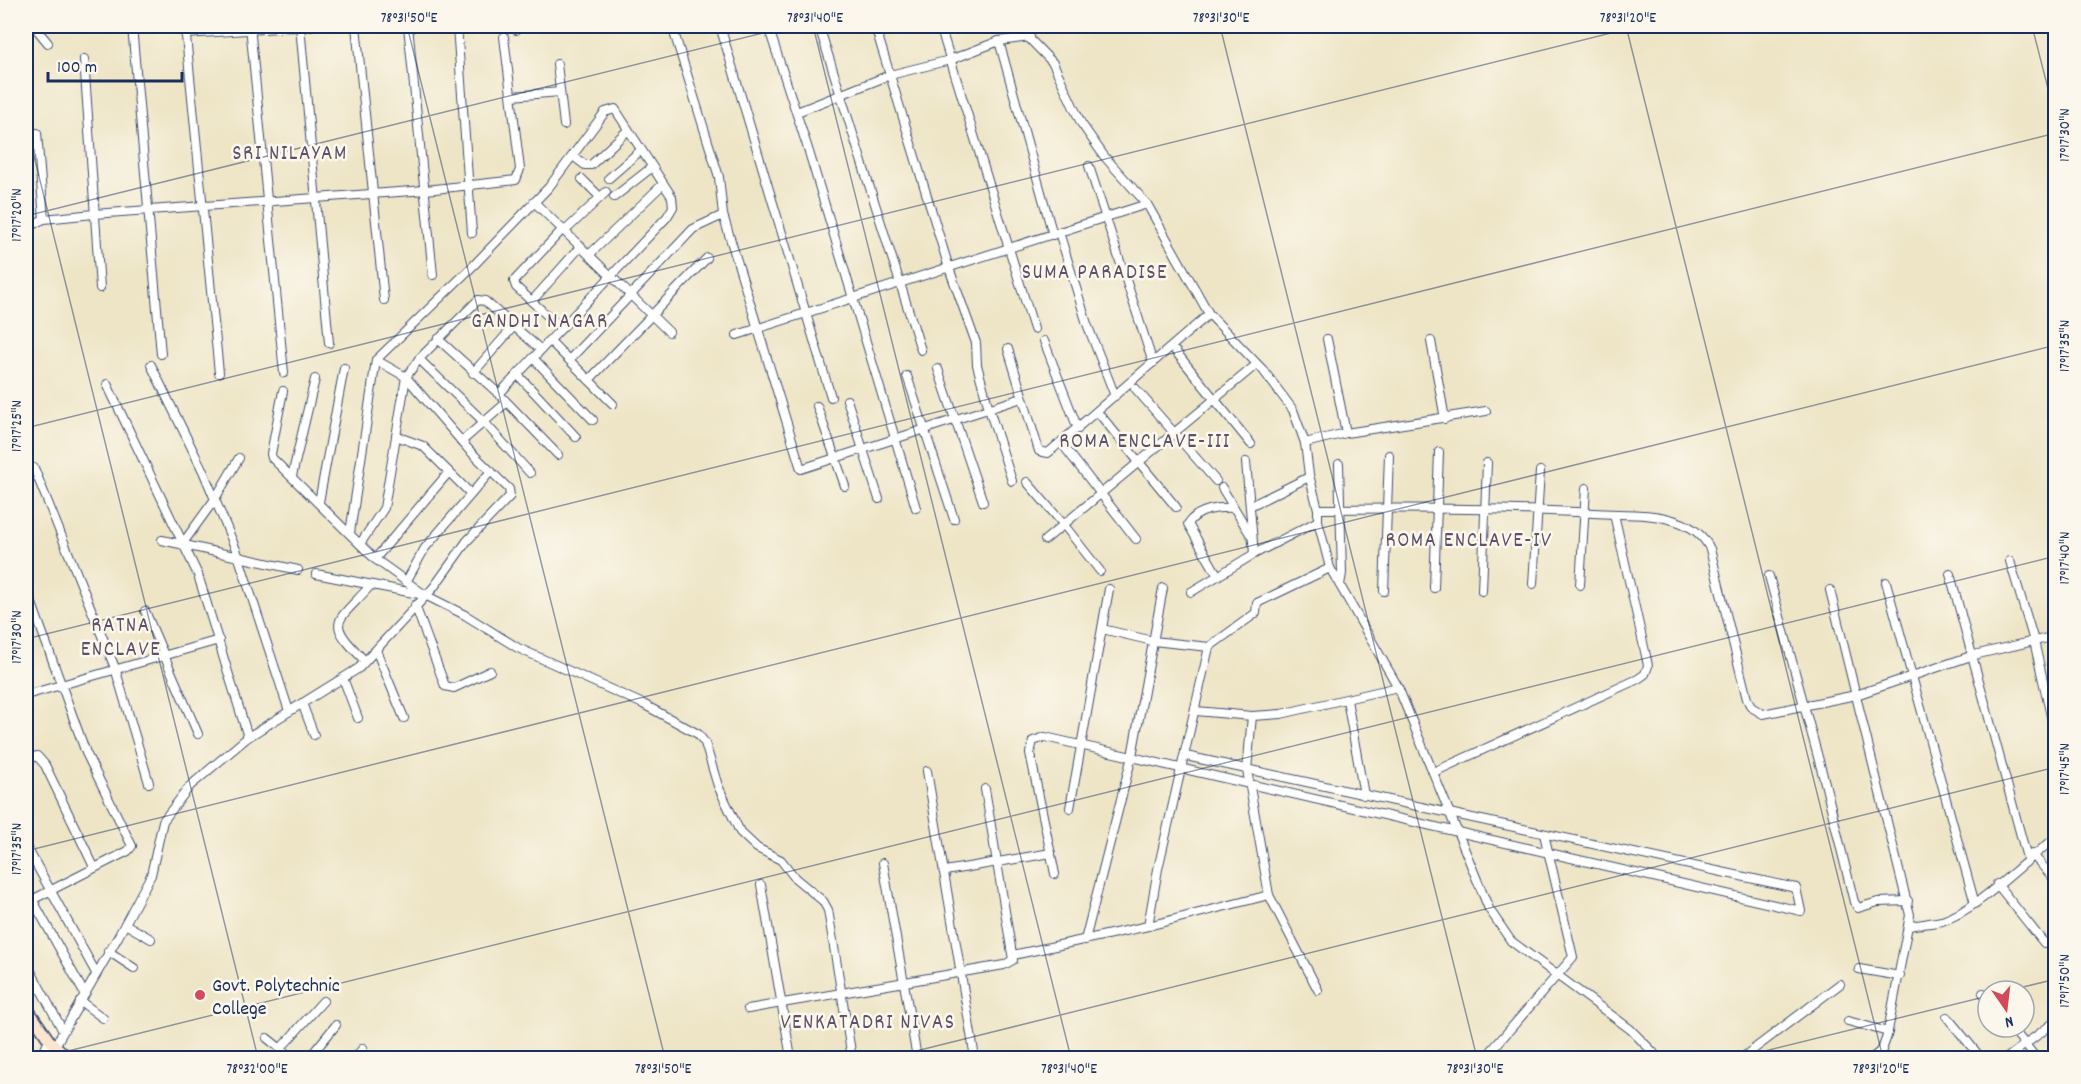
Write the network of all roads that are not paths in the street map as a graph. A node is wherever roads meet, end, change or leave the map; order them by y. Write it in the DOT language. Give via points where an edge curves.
graph roads {
  1 [pos="34,26"];
  2 [pos="132,26"];
  3 [pos="300,26"];
  4 [pos="311,26"];
  5 [pos="356,26"];
  6 [pos="408,26"];
  7 [pos="457,26"];
  8 [pos="672,26"];
  9 [pos="720,26"];
  10 [pos="768,26"];
  11 [pos="819,26"];
  12 [pos="874,26"];
  13 [pos="940,26"];
  14 [pos="1017,26"];
  15 [pos="251,28"];
  16 [pos="185,30"];
  17 [pos="504,37"];
  18 [pos="1030,37"];
  19 [pos="999,41"];
  20 [pos="48,44"];
  21 [pos="84,59"];
  22 [pos="950,60"];
  23 [pos="557,64"];
  24 [pos="890,75"];
  25 [pos="560,92"];
  26 [pos="840,94"];
  27 [pos="512,96"];
  28 [pos="797,112"];
  29 [pos="564,125"];
  30 [pos="627,131"];
  31 [pos="37,133"];
  32 [pos="640,151"];
  33 [pos="573,156"];
  34 [pos="1089,166"];
  35 [pos="651,168"];
  36 [pos="609,178"];
  37 [pos="582,179"];
  38 [pos="662,185"];
  39 [pos="469,186"];
  40 [pos="426,190"];
  41 [pos="373,193"];
  42 [pos="614,197"];
  43 [pos="315,198"];
  44 [pos="266,202"];
  45 [pos="534,202"];
  46 [pos="1147,204"];
  47 [pos="202,206"];
  48 [pos="148,209"];
  49 [pos="94,214"];
  50 [pos="723,215"];
  51 [pos="44,219"];
  52 [pos="1106,219"];
  53 [pos="26,228"];
  54 [pos="564,230"];
  55 [pos="472,233"];
  56 [pos="1056,234"];
  57 [pos="581,246"];
  58 [pos="1009,248"];
  59 [pos="590,254"];
  60 [pos="706,258"];
  61 [pos="949,268"];
  62 [pos="434,274"];
  63 [pos="612,275"];
  64 [pos="902,285"];
  65 [pos="100,288"];
  66 [pos="632,295"];
  67 [pos="384,300"];
  68 [pos="852,300"];
  69 [pos="532,301"];
  70 [pos="807,314"];
  71 [pos="1209,314"];
  72 [pos="650,315"];
  73 [pos="514,326"];
  74 [pos="561,328"];
  75 [pos="760,328"];
  76 [pos="1034,328"];
  77 [pos="669,332"];
  78 [pos="737,335"];
  79 [pos="438,339"];
  80 [pos="1327,339"];
  81 [pos="549,340"];
  82 [pos="1044,341"];
  83 [pos="1431,341"];
  84 [pos="329,343"];
  85 [pos="540,349"];
  86 [pos="1008,349"];
  87 [pos="921,350"];
  88 [pos="1176,352"];
  89 [pos="161,354"];
  90 [pos="533,358"];
  91 [pos="419,359"];
  92 [pos="570,359"];
  93 [pos="376,360"];
  94 [pos="1153,363"];
  95 [pos="1257,364"];
  96 [pos="152,365"];
  97 [pos="344,368"];
  98 [pos="938,369"];
  99 [pos="219,373"];
  100 [pos="284,373"];
  101 [pos="473,373"];
  102 [pos="518,375"];
  103 [pos="907,376"];
  104 [pos="406,377"];
  105 [pos="315,379"];
  106 [pos="589,380"];
  107 [pos="107,384"];
  108 [pos="1135,388"];
  109 [pos="283,391"];
  110 [pos="499,394"];
  111 [pos="1115,396"];
  112 [pos="831,397"];
  113 [pos="1022,398"];
  114 [pos="1216,399"];
  115 [pos="847,400"];
  116 [pos="506,403"];
  117 [pos="613,404"];
  118 [pos="817,406"];
  119 [pos="989,409"];
  120 [pos="1486,411"];
  121 [pos="1101,416"];
  122 [pos="1445,419"];
  123 [pos="593,420"];
  124 [pos="956,420"];
  125 [pos="484,422"];
  126 [pos="1078,429"];
  127 [pos="925,430"];
  128 [pos="1176,432"];
  129 [pos="1346,433"];
  130 [pos="396,436"];
  131 [pos="576,437"];
  132 [pos="895,439"];
  133 [pos="461,442"];
  134 [pos="1305,443"];
  135 [pos="1251,444"];
  136 [pos="863,449"];
  137 [pos="1066,449"];
  138 [pos="1439,452"];
  139 [pos="1389,454"];
  140 [pos="558,455"];
  141 [pos="239,458"];
  142 [pos="835,458"];
  143 [pos="1138,461"];
  144 [pos="1246,462"];
  145 [pos="1487,463"];
  146 [pos="1339,464"];
  147 [pos="34,468"];
  148 [pos="491,471"];
  149 [pos="1540,471"];
  150 [pos="449,472"];
  151 [pos="530,473"];
  152 [pos="292,476"];
  153 [pos="1310,477"];
  154 [pos="1012,481"];
  155 [pos="1216,481"];
  156 [pos="1027,482"];
  157 [pos="845,486"];
  158 [pos="1222,488"];
  159 [pos="1586,488"];
  160 [pos="471,494"];
  161 [pos="1100,494"];
  162 [pos="214,499"];
  163 [pos="879,499"];
  164 [pos="319,502"];
  165 [pos="983,502"];
  166 [pos="1250,506"];
  167 [pos="1176,507"];
  168 [pos="916,508"];
  169 [pos="1234,508"];
  170 [pos="1340,508"];
  171 [pos="1388,508"];
  172 [pos="1487,508"];
  173 [pos="1318,509"];
  174 [pos="1437,509"];
  175 [pos="1537,511"];
  176 [pos="1584,513"];
  177 [pos="1614,514"];
  178 [pos="954,519"];
  179 [pos="1318,521"];
  180 [pos="1064,525"];
  181 [pos="350,533"];
  182 [pos="1251,535"];
  183 [pos="1136,539"];
  184 [pos="162,540"];
  185 [pos="1045,540"];
  186 [pos="183,543"];
  187 [pos="360,544"];
  188 [pos="1254,554"];
  189 [pos="238,555"];
  190 [pos="375,559"];
  191 [pos="2010,561"];
  192 [pos="1330,568"];
  193 [pos="298,570"];
  194 [pos="1100,571"];
  195 [pos="316,574"];
  196 [pos="1950,574"];
  197 [pos="1218,576"];
  198 [pos="1769,576"];
  199 [pos="406,582"];
  200 [pos="1886,582"];
  201 [pos="1533,584"];
  202 [pos="1340,585"];
  203 [pos="1580,585"];
  204 [pos="370,586"];
  205 [pos="26,587"];
  206 [pos="1163,588"];
  207 [pos="1434,588"];
  208 [pos="1109,589"];
  209 [pos="1830,590"];
  210 [pos="1384,591"];
  211 [pos="1482,591"];
  212 [pos="1191,592"];
  213 [pos="425,596"];
  214 [pos="415,605"];
  215 [pos="145,611"];
  216 [pos="1102,629"];
  217 [pos="2055,636"];
  218 [pos="219,640"];
  219 [pos="1154,641"];
  220 [pos="2034,641"];
  221 [pos="1209,646"];
  222 [pos="376,650"];
  223 [pos="1974,655"];
  224 [pos="164,656"];
  225 [pos="365,661"];
  226 [pos="115,668"];
  227 [pos="490,671"];
  228 [pos="1913,675"];
  229 [pos="343,678"];
  230 [pos="61,684"];
  231 [pos="1398,687"];
  232 [pos="26,695"];
  233 [pos="1856,695"];
  234 [pos="1347,700"];
  235 [pos="302,703"];
  236 [pos="1802,706"];
  237 [pos="289,711"];
  238 [pos="1196,711"];
  239 [pos="1252,716"];
  240 [pos="358,718"];
  241 [pos="404,718"];
  242 [pos="198,734"];
  243 [pos="315,735"];
  244 [pos="248,737"];
  245 [pos="2055,738"];
  246 [pos="1082,744"];
  247 [pos="1132,756"];
  248 [pos="1186,756"];
  249 [pos="26,760"];
  250 [pos="1182,770"];
  251 [pos="1248,770"];
  252 [pos="927,771"];
  253 [pos="1434,772"];
  254 [pos="149,783"];
  255 [pos="1251,786"];
  256 [pos="985,789"];
  257 [pos="1364,795"];
  258 [pos="1070,808"];
  259 [pos="1450,814"];
  260 [pos="1458,834"];
  261 [pos="1544,834"];
  262 [pos="2055,838"];
  263 [pos="26,846"];
  264 [pos="1051,853"];
  265 [pos="1548,854"];
  266 [pos="2030,856"];
  267 [pos="999,862"];
  268 [pos="883,863"];
  269 [pos="94,867"];
  270 [pos="945,871"];
  271 [pos="1055,874"];
  272 [pos="2055,881"];
  273 [pos="1997,884"];
  274 [pos="761,885"];
  275 [pos="26,888"];
  276 [pos="48,890"];
  277 [pos="1269,895"];
  278 [pos="29,901"];
  279 [pos="1908,901"];
  280 [pos="1975,904"];
  281 [pos="125,924"];
  282 [pos="1148,926"];
  283 [pos="1910,926"];
  284 [pos="152,939"];
  285 [pos="1085,940"];
  286 [pos="2055,941"];
  287 [pos="108,951"];
  288 [pos="1013,955"];
  289 [pos="26,962"];
  290 [pos="134,968"];
  291 [pos="1859,969"];
  292 [pos="962,971"];
  293 [pos="96,973"];
  294 [pos="1557,975"];
  295 [pos="1899,976"];
  296 [pos="905,983"];
  297 [pos="1840,984"];
  298 [pos="1318,990"];
  299 [pos="842,995"];
  300 [pos="82,997"];
  301 [pos="323,1000"];
  302 [pos="781,1004"];
  303 [pos="26,1006"];
  304 [pos="748,1009"];
  305 [pos="1947,1017"];
  306 [pos="103,1018"];
  307 [pos="1848,1021"];
  308 [pos="2055,1021"];
  309 [pos="336,1025"];
  310 [pos="63,1031"];
  311 [pos="1888,1032"];
  312 [pos="267,1038"];
  313 [pos="2020,1039"];
  314 [pos="52,1043"];
  315 [pos="2025,1045"];
  316 [pos="281,1048"];
  317 [pos="363,1048"];
  318 [pos="41,1059"];
  319 [pos="69,1059"];
  320 [pos="292,1059"];
  321 [pos="309,1059"];
  322 [pos="355,1059"];
  323 [pos="791,1059"];
  324 [pos="852,1059"];
  325 [pos="917,1059"];
  326 [pos="975,1059"];
  327 [pos="1485,1059"];
  328 [pos="1657,1059"];
  329 [pos="1742,1059"];
  330 [pos="1872,1059"];
  331 [pos="1981,1059"];
  332 [pos="2007,1059"];
  333 [pos="2036,1059"];
  1 -- 20 [label="street"];
  2 -- 48 [label="street"];
  3 -- 4 [label="street"];
  3 -- 15 [label="street"];
  3 -- 43 [label="street"];
  5 -- 41 [label="street"];
  6 -- 40 [label="street"];
  7 -- 39 [label="street"];
  8 -- 50 [label="street" via="719,177"];
  9 -- 70 [label="street"];
  10 -- 28 [label="street"];
  11 -- 26 [label="street"];
  12 -- 24 [label="street"];
  13 -- 22 [label="street"];
  14 -- 18 [label="street"];
  15 -- 16 [label="street"];
  15 -- 44 [label="street"];
  16 -- 47 [label="street"];
  17 -- 27 [label="street"];
  18 -- 19 [label="street"];
  18 -- 46 [label="street" via="1058,70 1081,123 1104,156"];
  19 -- 22 [label="street"];
  19 -- 56 [label="street"];
  21 -- 49 [label="street"];
  22 -- 24 [label="street"];
  22 -- 58 [label="street"];
  23 -- 25 [label="street"];
  24 -- 26 [label="street"];
  24 -- 61 [label="street"];
  25 -- 27 [label="street"];
  25 -- 29 [label="street"];
  26 -- 28 [label="street"];
  26 -- 64 [label="street"];
  27 -- 39 [label="street" via="518,178"];
  28 -- 68 [label="street"];
  30 -- 32 [label="street"];
  30 -- 33 [label="street" via="591,165"];
  30 -- 33 [label="street" via="615,109 609,109"];
  31 -- 51 [label="street"];
  32 -- 35 [label="street"];
  32 -- 36 [label="street"];
  33 -- 45 [label="street"];
  34 -- 52 [label="street"];
  35 -- 38 [label="street"];
  35 -- 42 [label="street"];
  37 -- 54 [label="street" via="603,194"];
  38 -- 59 [label="street"];
  38 -- 63 [label="street" via="674,202 668,217"];
  39 -- 40 [label="street"];
  39 -- 55 [label="street"];
  40 -- 41 [label="street"];
  40 -- 62 [label="street"];
  41 -- 43 [label="street"];
  41 -- 67 [label="street"];
  43 -- 44 [label="street"];
  43 -- 84 [label="street"];
  44 -- 47 [label="street"];
  44 -- 100 [label="street"];
  45 -- 54 [label="street"];
  45 -- 93 [label="street"];
  46 -- 52 [label="street"];
  46 -- 71 [label="street"];
  47 -- 48 [label="street"];
  47 -- 99 [label="street"];
  48 -- 49 [label="street"];
  48 -- 89 [label="street"];
  49 -- 51 [label="street"];
  49 -- 65 [label="street"];
  50 -- 66 [label="street" via="693,229"];
  50 -- 75 [label="street"];
  51 -- 53 [label="street"];
  52 -- 56 [label="street"];
  52 -- 94 [label="street"];
  54 -- 57 [label="street"];
  54 -- 69 [label="street" via="514,281"];
  56 -- 58 [label="street"];
  56 -- 111 [label="street"];
  57 -- 59 [label="street"];
  57 -- 69 [label="street"];
  58 -- 61 [label="street"];
  58 -- 76 [label="street"];
  59 -- 63 [label="street"];
  60 -- 72 [label="street"];
  61 -- 64 [label="street"];
  61 -- 119 [label="street" via="976,343 977,365"];
  63 -- 66 [label="street"];
  63 -- 74 [label="street"];
  64 -- 68 [label="street"];
  64 -- 87 [label="street"];
  66 -- 72 [label="street"];
  66 -- 92 [label="street"];
  68 -- 70 [label="street"];
  68 -- 132 [label="street"];
  69 -- 74 [label="street"];
  70 -- 75 [label="street"];
  70 -- 112 [label="street"];
  71 -- 94 [label="street"];
  71 -- 95 [label="street"];
  72 -- 77 [label="street"];
  72 -- 106 [label="street"];
  73 -- 79 [label="street" via="485,301 478,300"];
  73 -- 85 [label="street"];
  73 -- 101 [label="street"];
  74 -- 81 [label="street"];
  75 -- 78 [label="street"];
  75 -- 142 [label="street" via="801,469"];
  79 -- 91 [label="street"];
  79 -- 101 [label="street"];
  80 -- 129 [label="street"];
  81 -- 85 [label="street"];
  81 -- 92 [label="street"];
  82 -- 126 [label="street"];
  83 -- 122 [label="street"];
  85 -- 90 [label="street"];
  86 -- 113 [label="street"];
  88 -- 114 [label="street"];
  90 -- 102 [label="street"];
  90 -- 123 [label="street"];
  91 -- 104 [label="street"];
  91 -- 125 [label="street"];
  92 -- 106 [label="street"];
  93 -- 104 [label="street"];
  93 -- 181 [label="street"];
  94 -- 111 [label="street"];
  95 -- 114 [label="street"];
  95 -- 134 [label="street" via="1293,410"];
  96 -- 162 [label="street"];
  97 -- 164 [label="street"];
  98 -- 124 [label="street"];
  101 -- 110 [label="street"];
  102 -- 110 [label="street"];
  102 -- 131 [label="street"];
  103 -- 127 [label="street"];
  104 -- 130 [label="street"];
  104 -- 133 [label="street"];
  105 -- 152 [label="street"];
  106 -- 117 [label="street"];
  107 -- 186 [label="street"];
  108 -- 128 [label="street"];
  109 -- 152 [label="street" via="271,454"];
  110 -- 116 [label="street"];
  111 -- 126 [label="street"];
  113 -- 119 [label="street"];
  113 -- 126 [label="street" via="1038,451 1055,450"];
  114 -- 128 [label="street"];
  114 -- 135 [label="street"];
  115 -- 136 [label="street"];
  116 -- 125 [label="street"];
  116 -- 140 [label="street"];
  118 -- 142 [label="street"];
  119 -- 124 [label="street"];
  119 -- 154 [label="street"];
  120 -- 122 [label="street"];
  121 -- 143 [label="street"];
  122 -- 129 [label="street"];
  124 -- 127 [label="street"];
  124 -- 165 [label="street"];
  125 -- 133 [label="street"];
  125 -- 151 [label="street"];
  127 -- 132 [label="street"];
  127 -- 178 [label="street"];
  128 -- 143 [label="street"];
  128 -- 155 [label="street"];
  129 -- 134 [label="street"];
  130 -- 150 [label="street" via="423,446"];
  130 -- 187 [label="street" via="384,508"];
  132 -- 136 [label="street"];
  132 -- 168 [label="street"];
  133 -- 148 [label="street"];
  134 -- 153 [label="street"];
  136 -- 142 [label="street"];
  136 -- 163 [label="street"];
  137 -- 161 [label="street"];
  138 -- 174 [label="street"];
  139 -- 171 [label="street"];
  141 -- 162 [label="street"];
  142 -- 157 [label="street"];
  143 -- 161 [label="street"];
  143 -- 167 [label="street"];
  144 -- 166 [label="street"];
  145 -- 172 [label="street"];
  146 -- 170 [label="street"];
  147 -- 226 [label="street"];
  148 -- 160 [label="street"];
  148 -- 213 [label="street" via="509,489 510,496 467,541"];
  149 -- 175 [label="street"];
  150 -- 160 [label="street"];
  150 -- 190 [label="street"];
  152 -- 164 [label="street"];
  153 -- 166 [label="street"];
  153 -- 173 [label="street"];
  156 -- 180 [label="street"];
  158 -- 169 [label="street"];
  159 -- 176 [label="street"];
  160 -- 199 [label="street" via="425,548"];
  161 -- 180 [label="street"];
  161 -- 183 [label="street"];
  162 -- 186 [label="street"];
  162 -- 189 [label="street"];
  164 -- 181 [label="street"];
  166 -- 182 [label="street"];
  169 -- 182 [label="street"];
  169 -- 197 [label="street" via="1214,508 1192,517 1188,524"];
  170 -- 171 [label="street"];
  170 -- 173 [label="street"];
  170 -- 202 [label="street"];
  171 -- 174 [label="street"];
  171 -- 210 [label="street"];
  172 -- 174 [label="street"];
  172 -- 175 [label="street"];
  172 -- 211 [label="street"];
  173 -- 179 [label="street"];
  174 -- 207 [label="street"];
  175 -- 176 [label="street"];
  175 -- 201 [label="street"];
  176 -- 177 [label="street"];
  176 -- 203 [label="street"];
  177 -- 236 [label="street" via="1675,521 1705,539 1751,707 1763,714"];
  177 -- 253 [label="street" via="1647,656 1645,674 1603,697"];
  179 -- 188 [label="street"];
  179 -- 192 [label="street"];
  180 -- 185 [label="street"];
  180 -- 194 [label="street"];
  181 -- 187 [label="street"];
  182 -- 188 [label="street"];
  184 -- 186 [label="street"];
  186 -- 189 [label="street"];
  186 -- 218 [label="street"];
  187 -- 190 [label="street"];
  188 -- 197 [label="street"];
  189 -- 193 [label="street"];
  189 -- 237 [label="street"];
  190 -- 199 [label="street"];
  191 -- 220 [label="street"];
  192 -- 202 [label="street"];
  192 -- 221 [label="street" via="1257,603 1256,613"];
  195 -- 204 [label="street"];
  196 -- 223 [label="street"];
  197 -- 212 [label="street"];
  198 -- 236 [label="street"];
  199 -- 213 [label="street"];
  200 -- 228 [label="street"];
  202 -- 231 [label="street"];
  204 -- 213 [label="street"];
  204 -- 225 [label="street" via="340,620 338,628"];
  205 -- 230 [label="street"];
  206 -- 219 [label="street"];
  208 -- 216 [label="street"];
  209 -- 233 [label="street"];
  213 -- 214 [label="street"];
  213 -- 299 [label="street" via="518,648 643,704 698,734 740,832 757,848 781,860 828,910"];
  214 -- 222 [label="street"];
  214 -- 227 [label="street" via="446,686 454,688"];
  215 -- 224 [label="street"];
  216 -- 219 [label="street"];
  216 -- 246 [label="street"];
  217 -- 220 [label="street"];
  218 -- 224 [label="street"];
  218 -- 244 [label="street"];
  219 -- 221 [label="street"];
  219 -- 247 [label="street"];
  220 -- 223 [label="street"];
  220 -- 245 [label="street"];
  221 -- 238 [label="street"];
  222 -- 225 [label="street"];
  222 -- 241 [label="street"];
  223 -- 228 [label="street"];
  223 -- 266 [label="street"];
  224 -- 226 [label="street"];
  224 -- 242 [label="street"];
  225 -- 229 [label="street"];
  226 -- 230 [label="street"];
  226 -- 254 [label="street"];
  228 -- 233 [label="street"];
  228 -- 280 [label="street"];
  229 -- 235 [label="street"];
  229 -- 240 [label="street"];
  230 -- 232 [label="street"];
  230 -- 269 [label="street" via="86,753 131,842 128,851"];
  231 -- 234 [label="street"];
  231 -- 253 [label="street"];
  233 -- 236 [label="street"];
  233 -- 279 [label="street"];
  234 -- 239 [label="street"];
  234 -- 257 [label="street"];
  235 -- 237 [label="street"];
  235 -- 243 [label="street"];
  236 -- 279 [label="street" via="1854,902 1858,908"];
  237 -- 244 [label="street"];
  238 -- 239 [label="street"];
  238 -- 248 [label="street"];
  239 -- 251 [label="street"];
  244 -- 281 [label="street" via="190,786 163,821 151,875"];
  246 -- 247 [label="street"];
  246 -- 258 [label="street"];
  246 -- 264 [label="street" via="1045,736 1033,741 1030,748"];
  247 -- 250 [label="street"];
  247 -- 285 [label="street"];
  248 -- 250 [label="street"];
  248 -- 251 [label="street"];
  249 -- 269 [label="street" via="37,756 45,765"];
  250 -- 255 [label="street"];
  250 -- 282 [label="street"];
  251 -- 255 [label="street"];
  251 -- 257 [label="street"];
  252 -- 270 [label="street"];
  253 -- 259 [label="street"];
  255 -- 260 [label="street"];
  255 -- 277 [label="street"];
  256 -- 267 [label="street"];
  257 -- 259 [label="street"];
  259 -- 260 [label="street"];
  259 -- 261 [label="street"];
  260 -- 265 [label="street"];
  260 -- 294 [label="street" via="1489,909 1502,929 1511,941"];
  261 -- 265 [label="street"];
  261 -- 265 [label="street" via="1796,888 1801,911"];
  262 -- 266 [label="street"];
  263 -- 276 [label="street"];
  264 -- 267 [label="street"];
  264 -- 271 [label="street"];
  265 -- 294 [label="street" via="1573,957"];
  266 -- 272 [label="street"];
  266 -- 273 [label="street"];
  267 -- 270 [label="street"];
  267 -- 288 [label="street"];
  268 -- 296 [label="street"];
  269 -- 276 [label="street"];
  270 -- 292 [label="street"];
  273 -- 280 [label="street"];
  273 -- 286 [label="street" via="2044,943"];
  274 -- 302 [label="street"];
  275 -- 278 [label="street"];
  276 -- 278 [label="street"];
  276 -- 293 [label="street"];
  277 -- 282 [label="street"];
  277 -- 298 [label="street"];
  278 -- 300 [label="street"];
  279 -- 283 [label="street"];
  280 -- 283 [label="street" via="1942,921"];
  281 -- 284 [label="street"];
  281 -- 287 [label="street"];
  282 -- 285 [label="street"];
  283 -- 295 [label="street"];
  285 -- 288 [label="street"];
  287 -- 290 [label="street"];
  287 -- 293 [label="street"];
  288 -- 292 [label="street" via="1013,960 1004,965"];
  289 -- 310 [label="street"];
  291 -- 295 [label="street"];
  292 -- 296 [label="street"];
  292 -- 326 [label="street"];
  293 -- 300 [label="street"];
  294 -- 327 [label="street"];
  294 -- 328 [label="street" via="1630,1029"];
  295 -- 311 [label="street"];
  296 -- 299 [label="street"];
  296 -- 325 [label="street"];
  297 -- 329 [label="street"];
  299 -- 302 [label="street"];
  299 -- 324 [label="street"];
  300 -- 306 [label="street"];
  300 -- 310 [label="street"];
  301 -- 316 [label="street"];
  302 -- 304 [label="street"];
  302 -- 323 [label="street"];
  303 -- 314 [label="main road"];
  305 -- 331 [label="street"];
  307 -- 311 [label="street"];
  308 -- 315 [label="street"];
  309 -- 321 [label="street"];
  310 -- 314 [label="street"];
  311 -- 330 [label="street" via="1882,1050"];
  312 -- 316 [label="street"];
  313 -- 315 [label="street"];
  314 -- 318 [label="street"];
  314 -- 319 [label="main road"];
  315 -- 332 [label="street"];
  315 -- 333 [label="street"];
  316 -- 320 [label="street"];
  317 -- 322 [label="street"];
}
